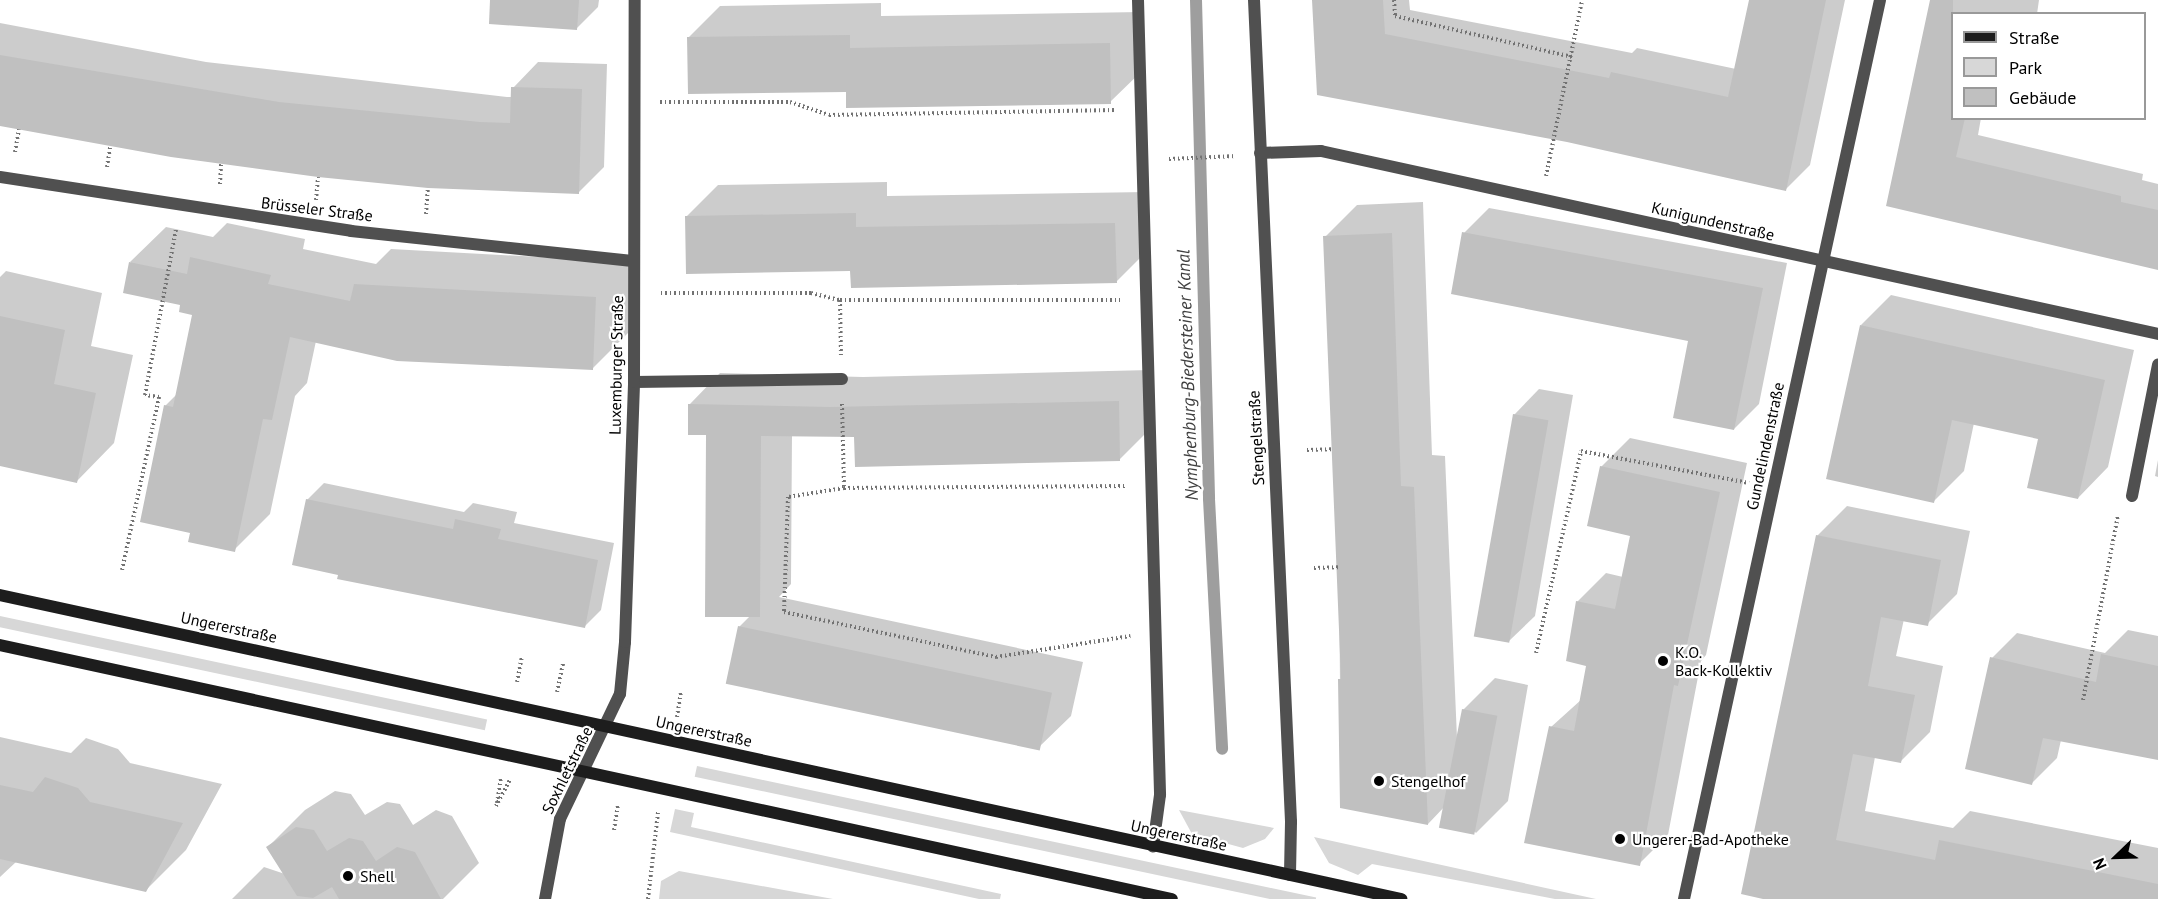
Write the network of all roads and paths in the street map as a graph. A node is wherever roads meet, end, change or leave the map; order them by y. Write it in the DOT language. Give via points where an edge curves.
graph roads {
  1 [pos="635,0"];
  2 [pos="1138,0"];
  3 [pos="1254,0"];
  4 [pos="1394,0"];
  5 [pos="1582,0"];
  6 [pos="1880,0"];
  7 [pos="1572,57"];
  8 [pos="635,102"];
  9 [pos="1143,110"];
  10 [pos="1260,153"];
  11 [pos="1227,157"];
  12 [pos="1172,159"];
  13 [pos="0,177"];
  14 [pos="1540,200"];
  15 [pos="180,207"];
  16 [pos="632,261"];
  17 [pos="1821,262"];
  18 [pos="634,293"];
  19 [pos="840,300"];
  20 [pos="1148,300"];
  21 [pos="2158,334"];
  22 [pos="2158,365"];
  23 [pos="842,379"];
  24 [pos="634,382"];
  25 [pos="1332,449"];
  26 [pos="1307,450"];
  27 [pos="1153,485"];
  28 [pos="844,488"];
  29 [pos="1773,488"];
  30 [pos="2132,496"];
  31 [pos="1338,567"];
  32 [pos="1314,568"];
  33 [pos="122,570"];
  34 [pos="0,595"];
  35 [pos="1156,632"];
  36 [pos="0,645"];
  37 [pos="1536,653"];
  38 [pos="2083,700"];
  39 [pos="606,727"];
  40 [pos="583,771"];
  41 [pos="652,837"];
  42 [pos="1153,847"];
  43 [pos="1290,875"];
  44 [pos="545,899"];
  45 [pos="648,899"];
  46 [pos="1172,899"];
  47 [pos="1401,899"];
  48 [pos="1684,899"];
  1 -- 8 [label="street, Luxemburger Straße"];
  2 -- 9 [label="street"];
  3 -- 10 [label="street, Stengelstraße"];
  4 -- 7 [label="path" via="1395,16"];
  5 -- 7 [label="path"];
  6 -- 17 [label="street, Gundelindenstraße"];
  7 -- 14 [label="path"];
  8 -- 9 [label="path" via="790,102 829,115"];
  8 -- 16 [label="street, Luxemburger Straße"];
  9 -- 20 [label="street"];
  10 -- 14 [label="street, Kunigundenstraße" via="1321,151"];
  10 -- 43 [label="street, Stengelstraße"];
  11 -- 12 [label="path"];
  13 -- 15 [label="street, Brüsseler Straße"];
  14 -- 17 [label="street, Kunigundenstraße"];
  15 -- 16 [label="street, Brüsseler Straße"];
  15 -- 33 [label="path" via="146,395 159,397"];
  16 -- 18 [label="street, Luxemburger Straße"];
  17 -- 21 [label="street, Kunigundenstraße"];
  17 -- 29 [label="street, Gundelindenstraße"];
  18 -- 19 [label="path" via="812,293"];
  18 -- 24 [label="street, Luxemburger Straße"];
  19 -- 20 [label="path"];
  19 -- 23 [label="path"];
  20 -- 27 [label="street"];
  22 -- 30 [label="street"];
  23 -- 24 [label="street"];
  23 -- 28 [label="path"];
  24 -- 39 [label="street, Luxemburger Straße" via="625,642 620,694"];
  25 -- 26 [label="path"];
  27 -- 28 [label="path"];
  27 -- 35 [label="street"];
  28 -- 35 [label="path" via="788,497 784,612 996,657"];
  29 -- 37 [label="path" via="1581,451"];
  29 -- 48 [label="street, Gundelindenstraße"];
  30 -- 38 [label="path" via="2120,506"];
  31 -- 32 [label="path"];
  34 -- 39 [label="main road, Ungererstraße"];
  35 -- 42 [label="street" via="1161,795"];
  36 -- 40 [label="main road"];
  39 -- 40 [label="street, Soxhletstraße"];
  39 -- 42 [label="main road, Ungererstraße"];
  40 -- 44 [label="street, Soxhletstraße" via="560,819"];
  40 -- 46 [label="main road"];
  41 -- 45 [label="path"];
  42 -- 43 [label="main road, Ungererstraße"];
  43 -- 47 [label="main road, Ungererstraße"];
}
